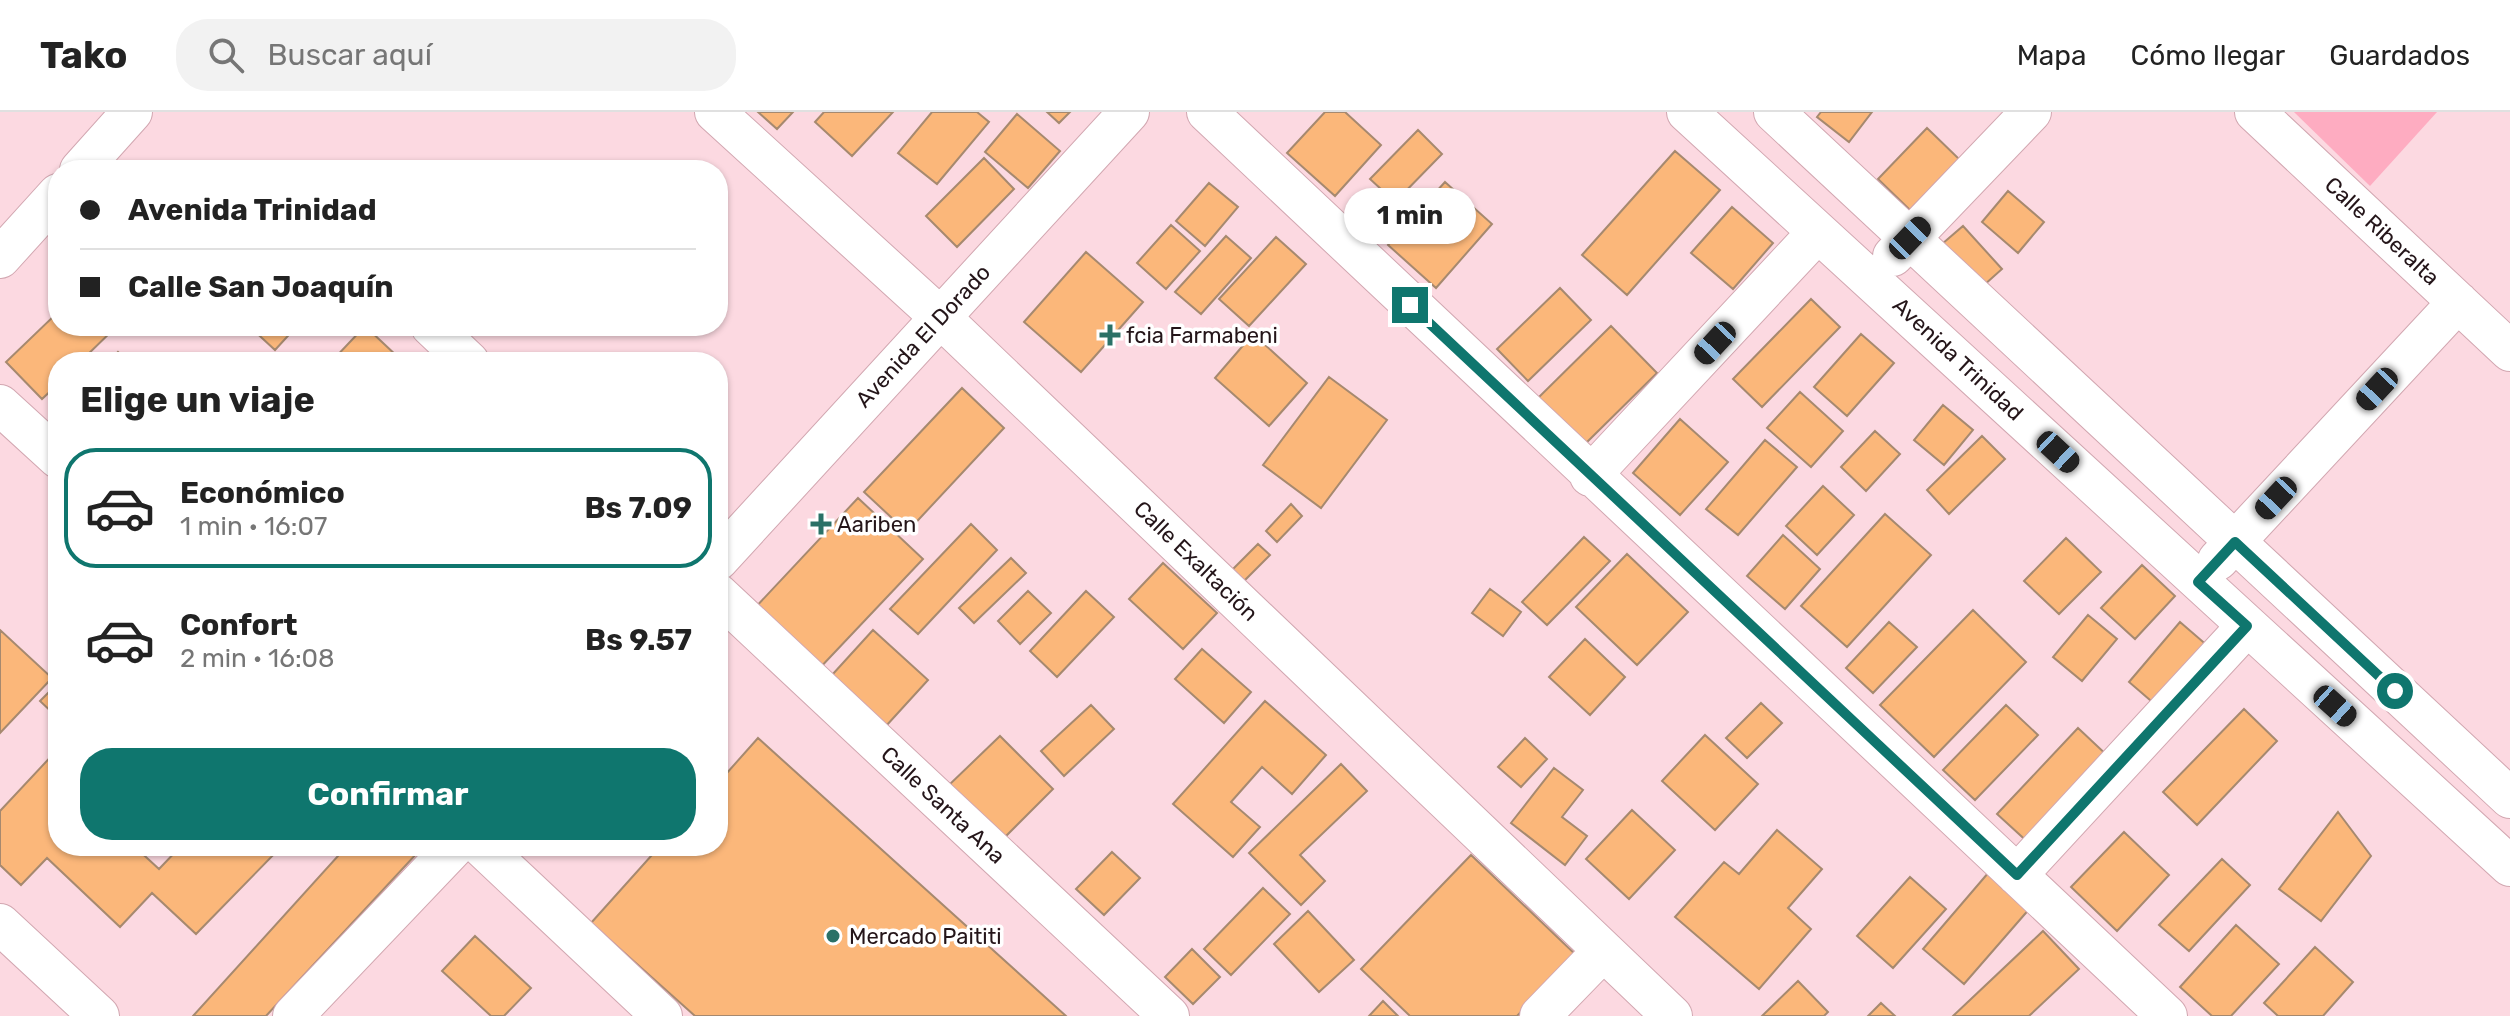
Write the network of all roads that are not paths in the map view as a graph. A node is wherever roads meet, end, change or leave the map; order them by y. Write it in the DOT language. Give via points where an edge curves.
graph roads {
  1 [pos="132,112"];
  2 [pos="715,112"];
  3 [pos="1129,112"];
  4 [pos="1207,112"];
  5 [pos="1687,112"];
  6 [pos="1774,112"];
  7 [pos="2031,112"];
  8 [pos="2255,112"];
  9 [pos="89,160"];
  10 [pos="48,205"];
  11 [pos="1818,232"];
  12 [pos="1910,238"];
  13 [pos="0,258"];
  14 [pos="1871,278"];
  15 [pos="2458,302"];
  16 [pos="940,317"];
  17 [pos="442,336"];
  18 [pos="2510,351"];
  19 [pos="458,352"];
  20 [pos="0,405"];
  21 [pos="48,449"];
  22 [pos="1590,476"];
  23 [pos="2235,542"];
  24 [pos="728,549"];
  25 [pos="2198,582"];
  26 [pos="728,603"];
  27 [pos="2247,626"];
  28 [pos="2510,798"];
  29 [pos="445,856"];
  30 [pos="492,856"];
  31 [pos="2510,866"];
  32 [pos="2017,875"];
  33 [pos="0,924"];
  34 [pos="1603,951"];
  35 [pos="99,1016"];
  36 [pos="293,1016"];
  37 [pos="662,1016"];
  38 [pos="1169,1016"];
  39 [pos="1540,1016"];
  40 [pos="1672,1016"];
  41 [pos="2167,1016"];
  1 -- 9 [label="street"];
  2 -- 16 [label="street, Calle Exaltación"];
  3 -- 16 [label="street, Avenida El Dorado"];
  4 -- 22 [label="street"];
  5 -- 11 [label="street, Avenida Trinidad"];
  6 -- 12 [label="street"];
  7 -- 12 [label="street"];
  8 -- 15 [label="street, Calle Riberalta"];
  10 -- 13 [label="street"];
  11 -- 14 [label="street, Avenida Trinidad"];
  11 -- 22 [label="street"];
  12 -- 14 [label="street"];
  12 -- 23 [label="street"];
  14 -- 25 [label="street, Avenida Trinidad"];
  15 -- 18 [label="street, Calle Riberalta"];
  15 -- 23 [label="street"];
  16 -- 24 [label="street, Avenida El Dorado"];
  16 -- 34 [label="street, Calle Exaltación"];
  17 -- 19 [label="street"];
  20 -- 21 [label="street"];
  22 -- 32 [label="street"];
  23 -- 25 [label="street"];
  23 -- 28 [label="street"];
  25 -- 27 [label="street, Avenida Trinidad"];
  26 -- 38 [label="street, Calle Santa Ana"];
  27 -- 31 [label="street, Avenida Trinidad"];
  27 -- 32 [label="street"];
  29 -- 36 [label="street"];
  30 -- 37 [label="street"];
  32 -- 41 [label="street"];
  33 -- 35 [label="street"];
  34 -- 39 [label="street"];
  34 -- 40 [label="street, Calle Exaltación"];
}
